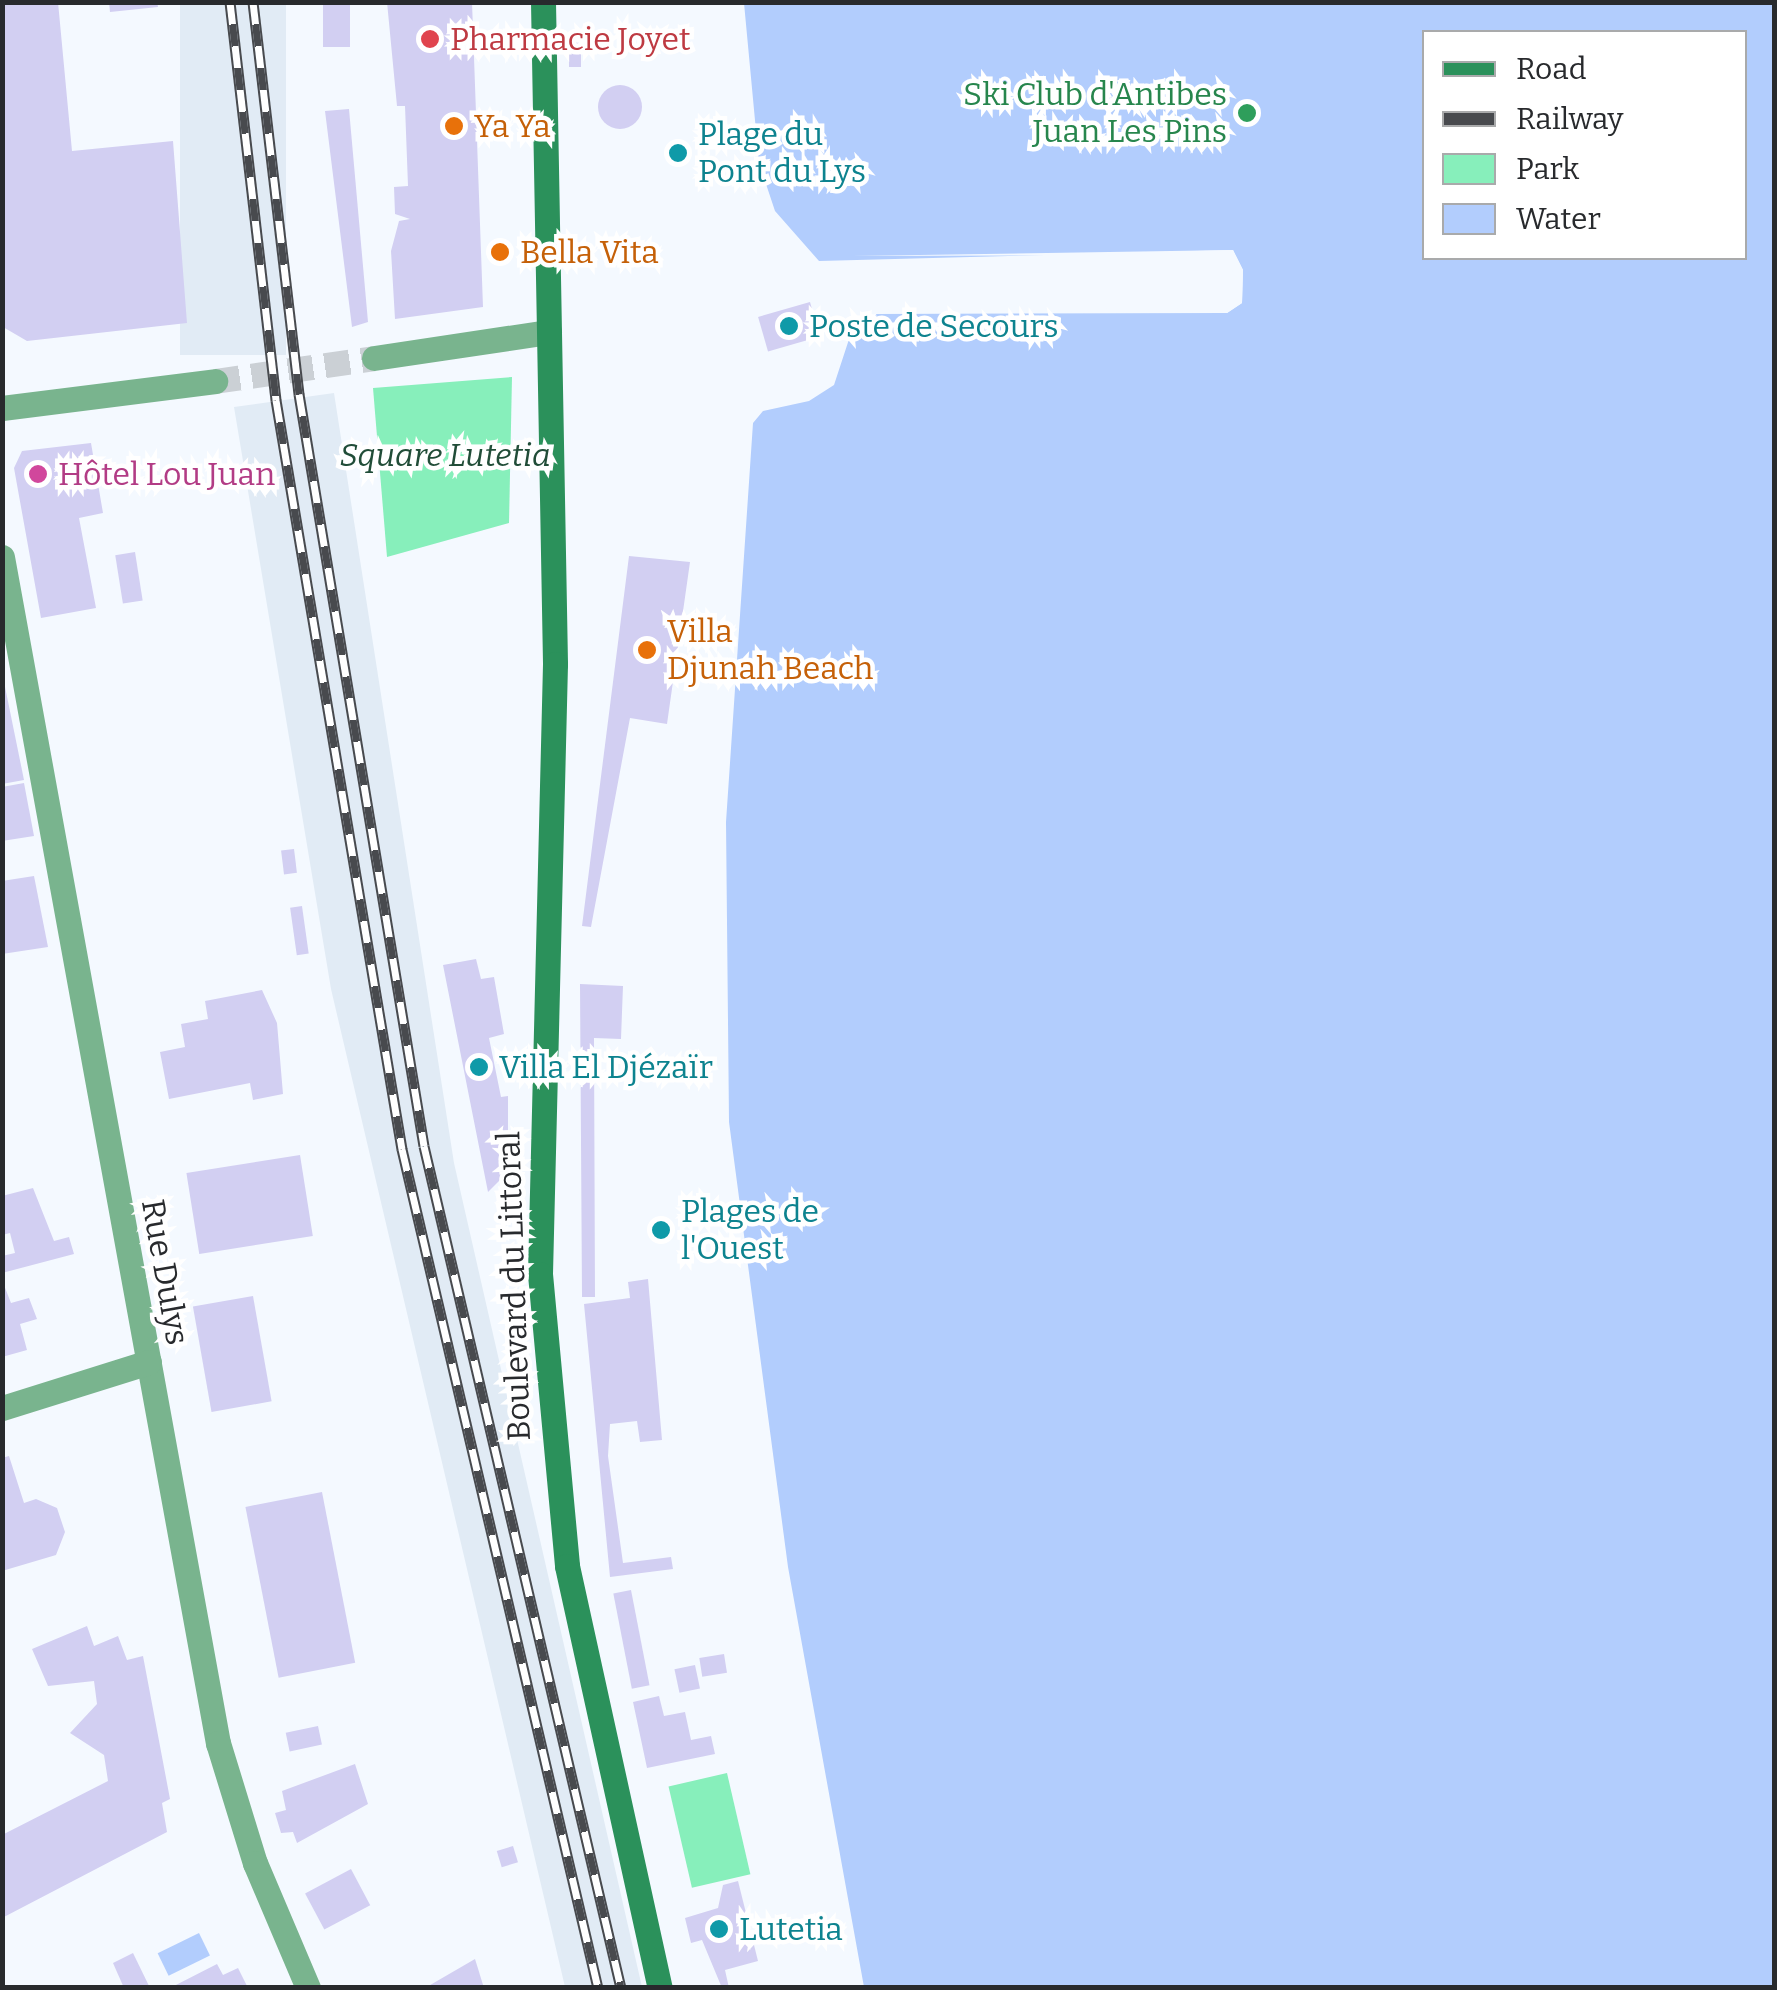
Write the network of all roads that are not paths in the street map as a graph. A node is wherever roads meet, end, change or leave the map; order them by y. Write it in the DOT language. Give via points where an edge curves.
graph roads {
  1 [pos="543,2"];
  2 [pos="549,332"];
  3 [pos="374,358"];
  4 [pos="215,382"];
  5 [pos="2,408"];
  6 [pos="2,557"];
  7 [pos="149,1362"];
  8 [pos="2,1408"];
  9 [pos="308,1988"];
  10 [pos="660,1988"];
  1 -- 2 [label="main road, Boulevard du Littoral"];
  2 -- 3 [label="street"];
  2 -- 10 [label="main road, Boulevard du Littoral" via="554,664 538,1168 552,1466 582,1648"];
  4 -- 5 [label="street"];
  6 -- 7 [label="street, Rue Dulys"];
  7 -- 8 [label="street"];
  7 -- 9 [label="street, Rue Dulys" via="218,1744 255,1863"];
}
